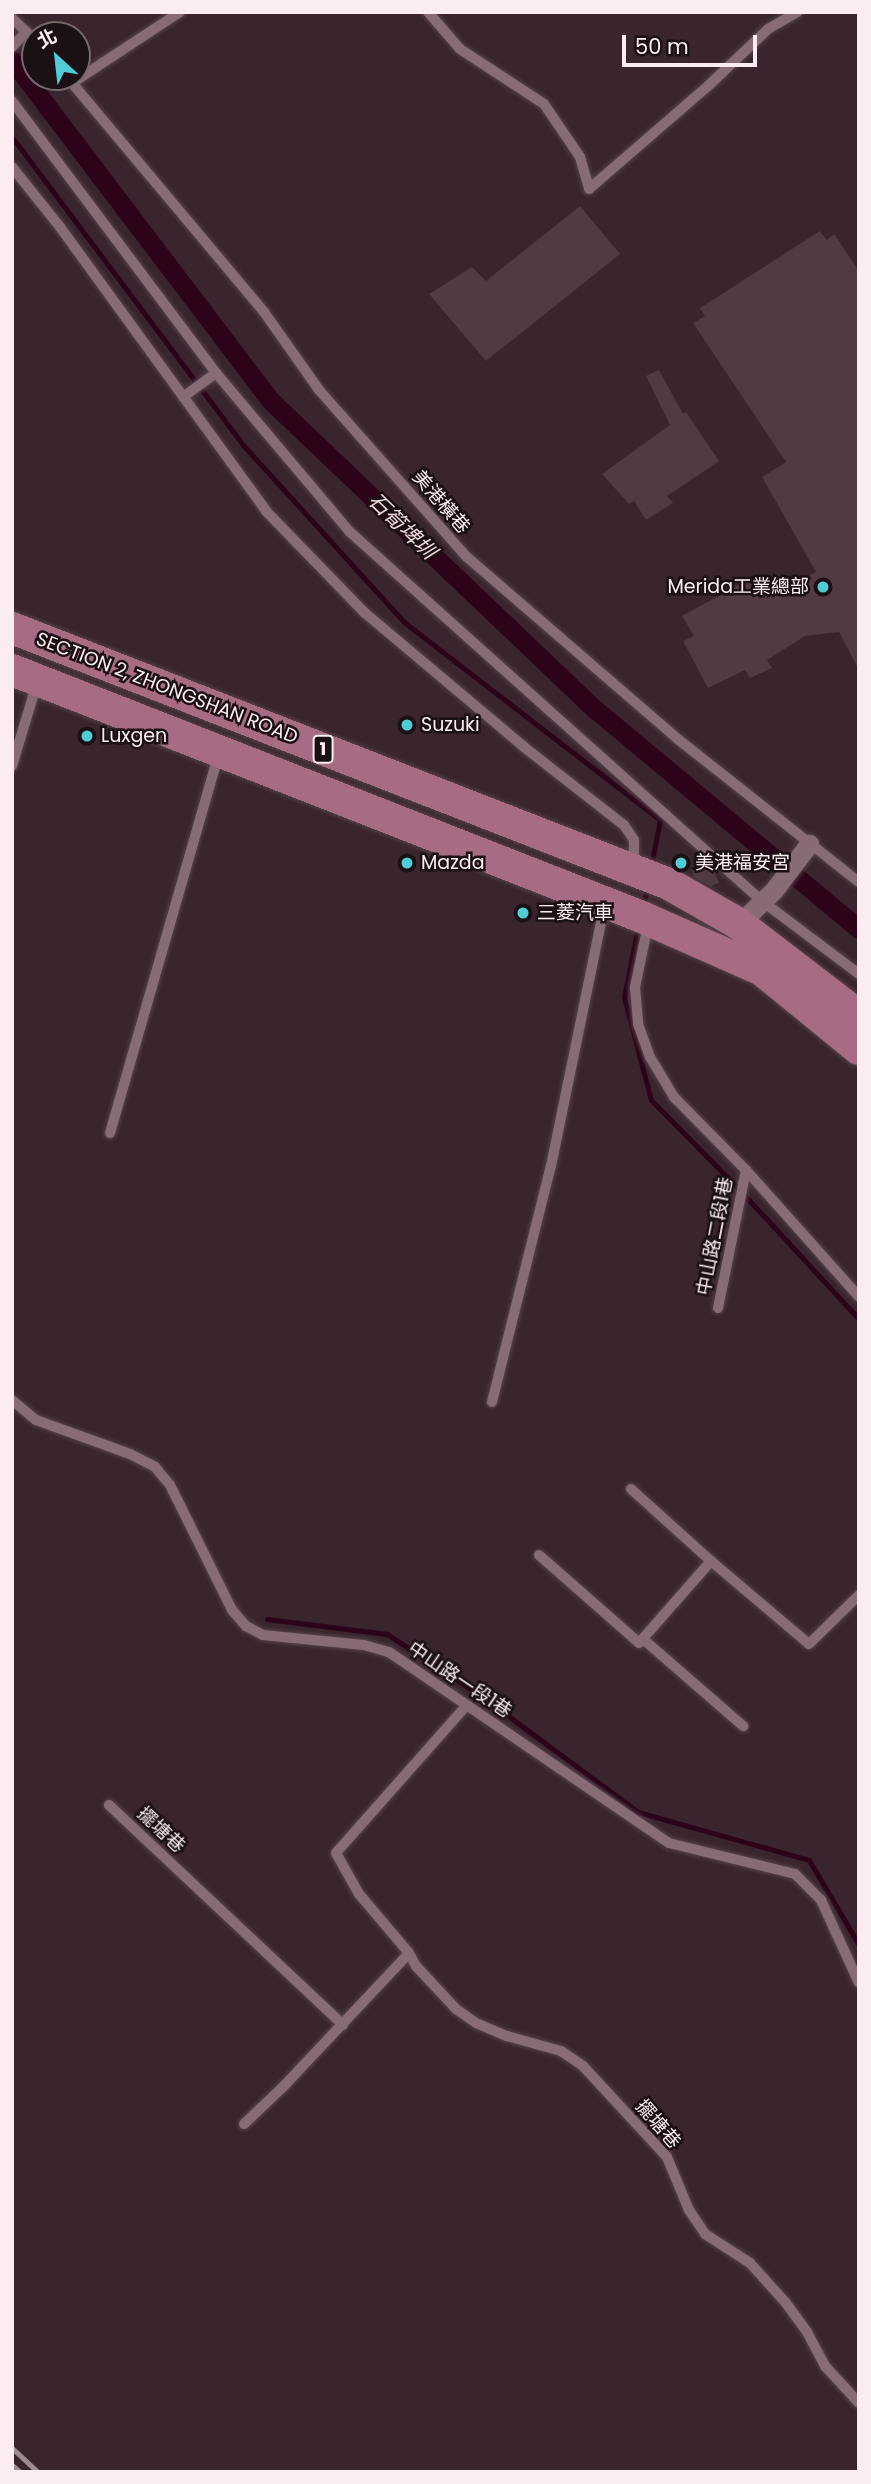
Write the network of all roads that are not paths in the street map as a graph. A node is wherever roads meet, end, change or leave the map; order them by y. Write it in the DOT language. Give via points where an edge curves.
graph roads {
  1 [pos="180,12"];
  2 [pos="428,12"];
  3 [pos="797,12"];
  4 [pos="91,67"];
  5 [pos="79,91"];
  6 [pos="12,101"];
  7 [pos="12,167"];
  8 [pos="216,373"];
  9 [pos="183,397"];
  10 [pos="12,628"];
  11 [pos="25,676"];
  12 [pos="220,750"];
  13 [pos="12,766"];
  14 [pos="809,844"];
  15 [pos="635,870"];
  16 [pos="859,882"];
  17 [pos="768,895"];
  18 [pos="604,903"];
  19 [pos="646,919"];
  20 [pos="739,925"];
  21 [pos="859,974"];
  22 [pos="859,1016"];
  23 [pos="859,1049"];
  24 [pos="110,1133"];
  25 [pos="746,1170"];
  26 [pos="859,1297"];
  27 [pos="718,1308"];
  28 [pos="12,1400"];
  29 [pos="492,1402"];
  30 [pos="631,1489"];
  31 [pos="539,1555"];
  32 [pos="711,1560"];
  33 [pos="859,1595"];
  34 [pos="643,1639"];
  35 [pos="466,1706"];
  36 [pos="743,1726"];
  37 [pos="108,1805"];
  38 [pos="409,1953"];
  39 [pos="859,1983"];
  40 [pos="343,2025"];
  41 [pos="244,2124"];
  42 [pos="859,2403"];
  1 -- 4 [label="lane"];
  2 -- 3 [label="lane" via="460,49 544,104 580,157 589,189 768,29"];
  5 -- 14 [label="lane, 美港橫巷" via="264,312 319,390 467,557 679,740"];
  6 -- 8 [label="lane"];
  7 -- 9 [label="lane"];
  8 -- 9 [label="lane"];
  8 -- 17 [label="lane" via="350,531"];
  9 -- 15 [label="lane" via="265,510 365,612 624,825 634,840"];
  10 -- 15 [label="main road, SECTION 2, ZHONGSHAN ROAD / 1"];
  11 -- 12 [label="main road, SECTION 2, ZHONGSHAN ROAD / 1"];
  11 -- 13 [label="lane"];
  12 -- 18 [label="main road, SECTION 2, ZHONGSHAN ROAD / 1"];
  12 -- 24 [label="lane"];
  14 -- 16 [label="lane, 美港橫巷"];
  14 -- 17 [label="street"];
  15 -- 20 [label="main road, 1"];
  17 -- 20 [label="street"];
  17 -- 21 [label="lane"];
  18 -- 19 [label="main road, 1"];
  18 -- 29 [label="lane" via="551,1166"];
  19 -- 23 [label="main road, 1" via="762,970"];
  19 -- 25 [label="lane, 中山路二段1巷" via="635,987 638,1024 650,1057 674,1097"];
  20 -- 22 [label="main road, 1"];
  25 -- 26 [label="lane, 中山路二段1巷"];
  25 -- 27 [label="lane, 中山路二段1巷"];
  28 -- 35 [label="lane, 中山路一段1巷" via="36,1420 155,1467 170,1485 232,1610 246,1626 263,1635 364,1645 389,1652"];
  30 -- 32 [label="lane"];
  31 -- 34 [label="lane" via="639,1643"];
  32 -- 33 [label="lane" via="809,1644"];
  32 -- 34 [label="lane"];
  34 -- 36 [label="lane"];
  35 -- 38 [label="lane, 擺塘巷" via="336,1853 359,1895"];
  35 -- 39 [label="lane, 中山路一段1巷" via="669,1843 795,1874 821,1900"];
  37 -- 40 [label="lane, 擺塘巷"];
  38 -- 40 [label="lane"];
  38 -- 42 [label="lane, 擺塘巷" via="456,2009 476,2023 561,2050 583,2066 667,2157 689,2210 705,2234 750,2263 786,2303 826,2367"];
  40 -- 41 [label="lane"];
}
